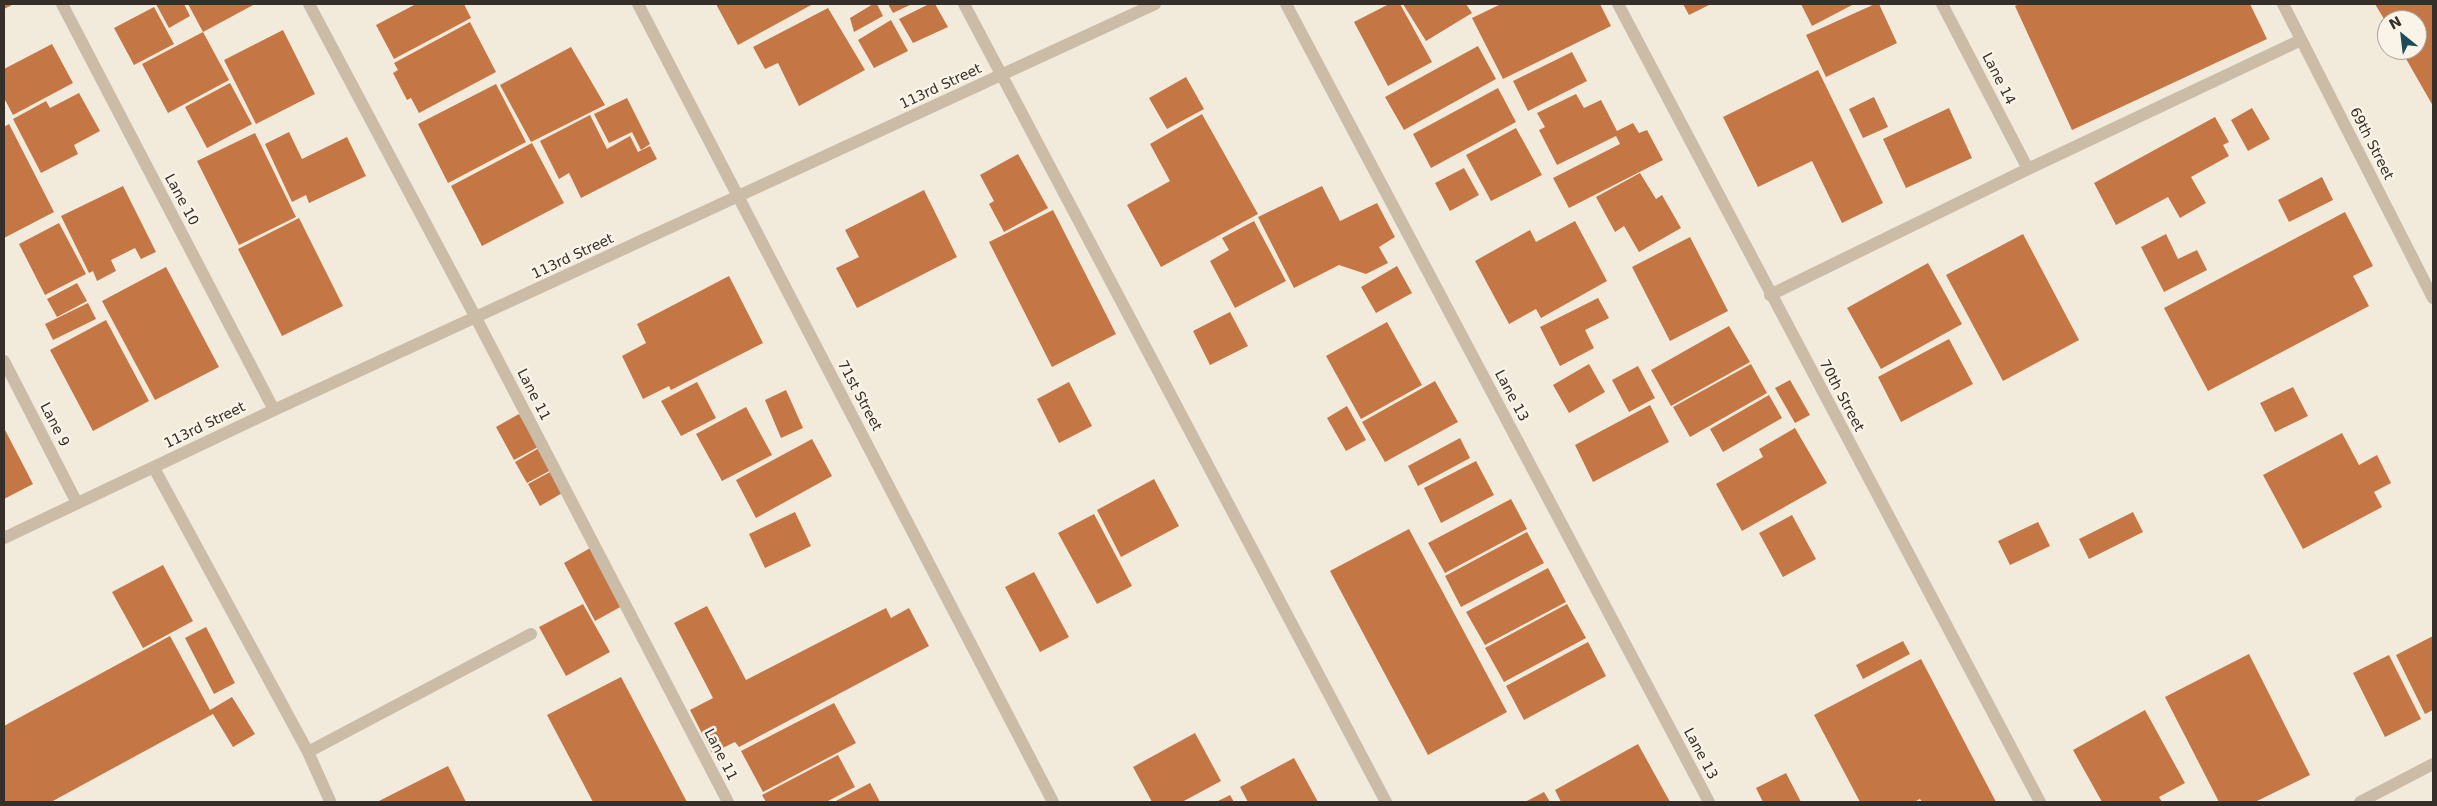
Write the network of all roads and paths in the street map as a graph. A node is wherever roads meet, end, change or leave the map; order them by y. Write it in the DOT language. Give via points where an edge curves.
graph roads {
  1 [pos="62,4"];
  2 [pos="309,4"];
  3 [pos="638,4"];
  4 [pos="964,4"];
  5 [pos="1155,4"];
  6 [pos="1286,4"];
  7 [pos="1618,4"];
  8 [pos="1942,4"];
  9 [pos="2283,4"];
  10 [pos="2302,40"];
  11 [pos="1001,76"];
  12 [pos="2028,169"];
  13 [pos="738,198"];
  14 [pos="1770,295"];
  15 [pos="2433,298"];
  16 [pos="476,318"];
  17 [pos="4,361"];
  18 [pos="274,410"];
  19 [pos="154,468"];
  20 [pos="77,503"];
  21 [pos="4,538"];
  22 [pos="531,634"];
  23 [pos="308,752"];
  24 [pos="2433,764"];
  25 [pos="330,800"];
  26 [pos="728,802"];
  27 [pos="1053,802"];
  28 [pos="1386,802"];
  29 [pos="1708,802"];
  30 [pos="2040,802"];
  31 [pos="2360,802"];
  1 -- 18 [label="street, Lane 10"];
  2 -- 16 [label="street, Lane 11"];
  3 -- 13 [label="street, 71st Street"];
  4 -- 11 [label="street"];
  5 -- 11 [label="street, 113rd Street"];
  6 -- 29 [label="street, Lane 13"];
  7 -- 14 [label="street, 70th Street"];
  8 -- 12 [label="street, Lane 14"];
  9 -- 10 [label="street, 69th Street"];
  10 -- 12 [label="street"];
  10 -- 15 [label="street, 69th Street"];
  11 -- 13 [label="street, 113rd Street"];
  11 -- 28 [label="street"];
  12 -- 14 [label="street"];
  13 -- 16 [label="street, 113rd Street"];
  13 -- 27 [label="street, 71st Street"];
  14 -- 30 [label="street, 70th Street"];
  16 -- 18 [label="street, 113rd Street"];
  16 -- 26 [label="street, Lane 11"];
  17 -- 20 [label="street, Lane 9"];
  18 -- 19 [label="street, 113rd Street"];
  19 -- 20 [label="street, 113rd Street"];
  19 -- 23 [label="street"];
  20 -- 21 [label="street, 113rd Street"];
  22 -- 23 [label="street"];
  23 -- 25 [label="street"];
  24 -- 31 [label="street"];
}
